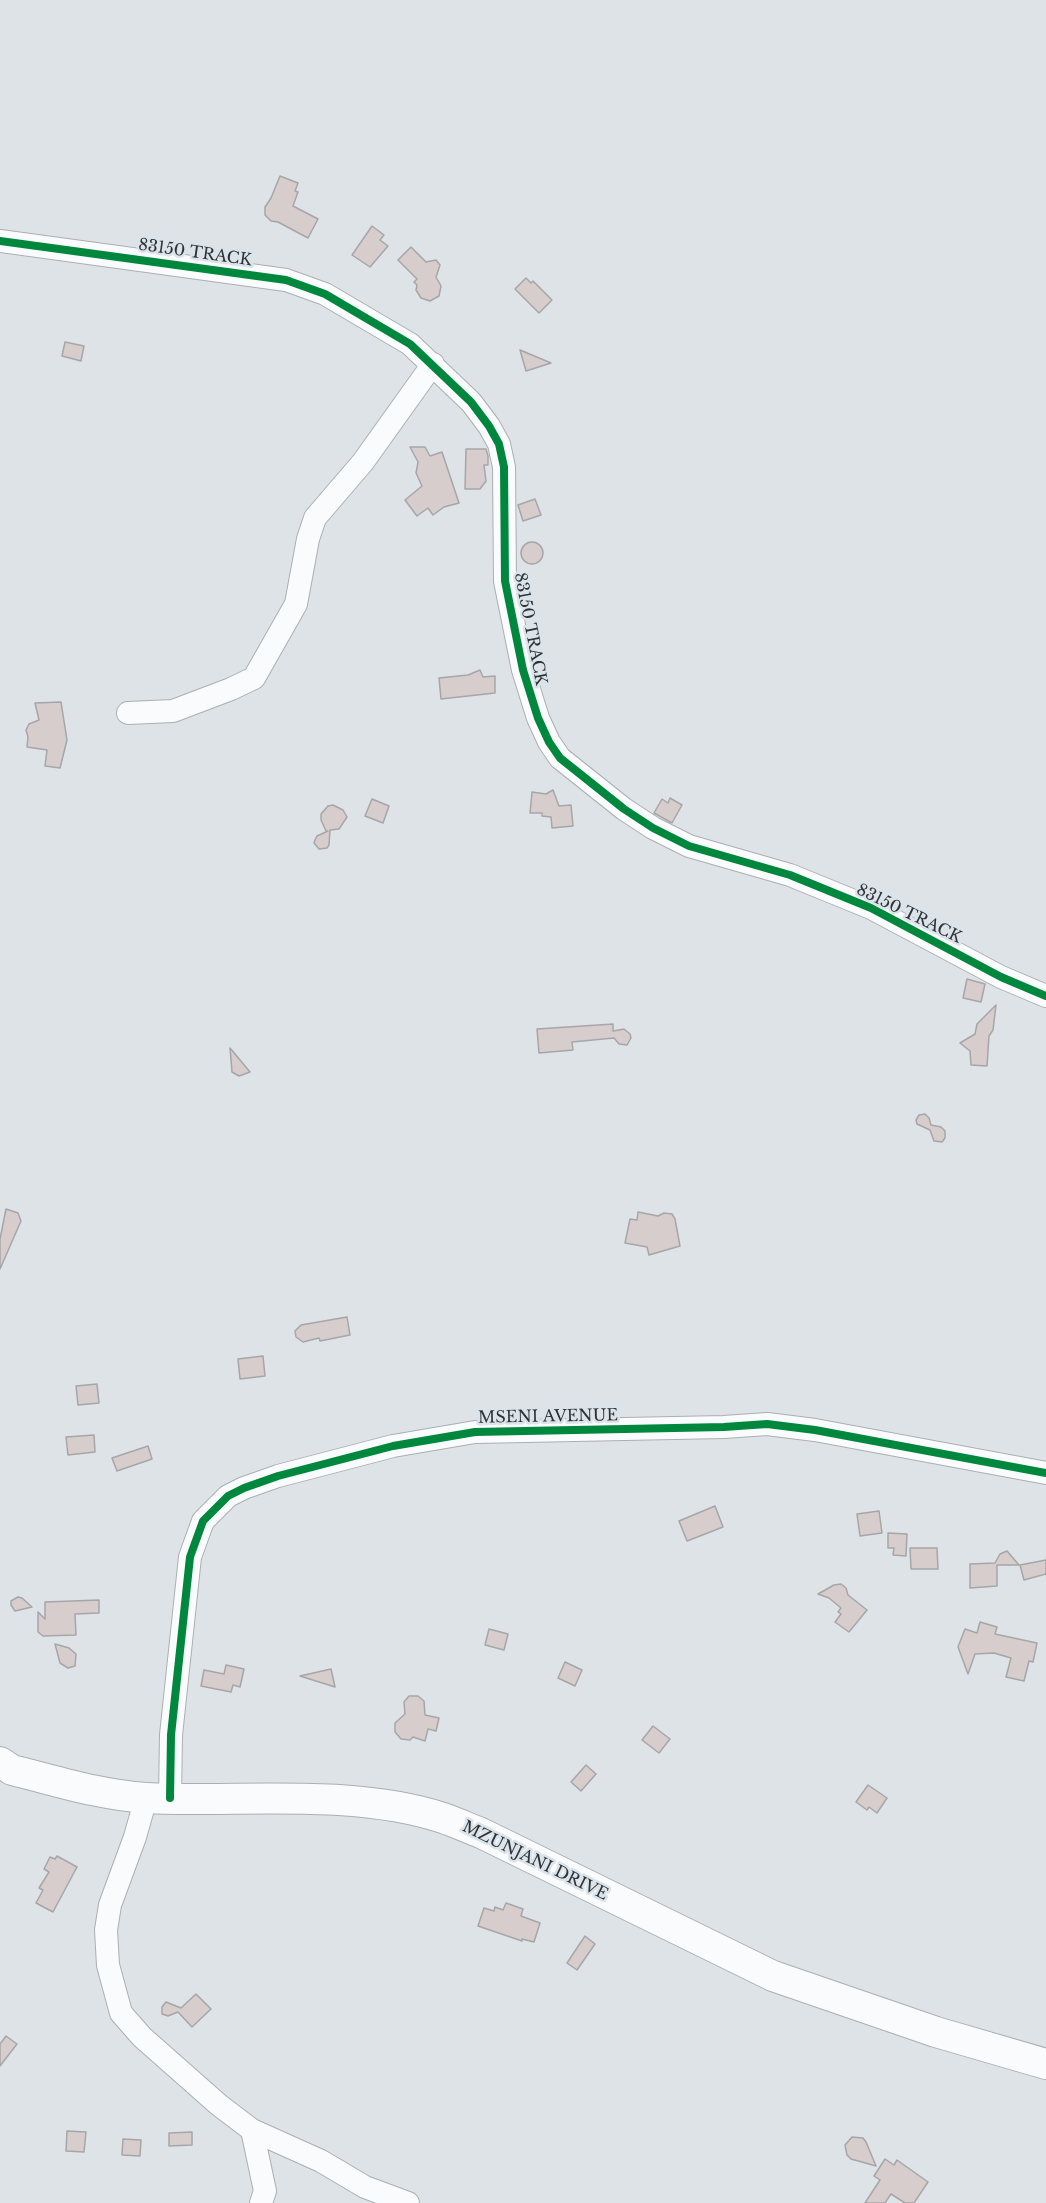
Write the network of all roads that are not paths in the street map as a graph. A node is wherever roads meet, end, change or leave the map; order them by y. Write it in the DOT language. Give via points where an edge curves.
graph roads {
  1 [pos="0,241"];
  2 [pos="433,364"];
  3 [pos="128,713"];
  4 [pos="1046,996"];
  5 [pos="1046,1473"];
  6 [pos="0,1762"];
  7 [pos="158,1798"];
  8 [pos="1046,2064"];
  9 [pos="252,2130"];
  10 [pos="261,2203"];
  11 [pos="408,2203"];
  1 -- 2 [label="street, 83150 TRACK" via="286,280 325,294 367,318 410,344"];
  2 -- 3 [label="street" via="363,462 315,518 296,604 254,678 173,711"];
  2 -- 4 [label="street, 83150 TRACK" via="471,402 499,444 504,467 504,581 528,690 549,742 560,758 624,809 689,846 790,875 872,908 1001,977"];
  5 -- 7 [label="street, MSENI AVENUE" via="767,1424 475,1432 393,1446 244,1488 228,1496 203,1521 190,1557 171,1735"];
  6 -- 7 [label="main road, MZUNJANI DRIVE" via="12,1770 100,1793"];
  7 -- 8 [label="main road, MZUNJANI DRIVE" via="372,1804 442,1818 481,1833 773,1976 936,2032"];
  7 -- 9 [label="street, MSENI AVENUE" via="135,1837 110,1905 106,1930 108,1965 121,2013 142,2037"];
  9 -- 10 [label="street" via="265,2191"];
  9 -- 11 [label="street, MSENI AVENUE" via="321,2161 365,2187"];
}
